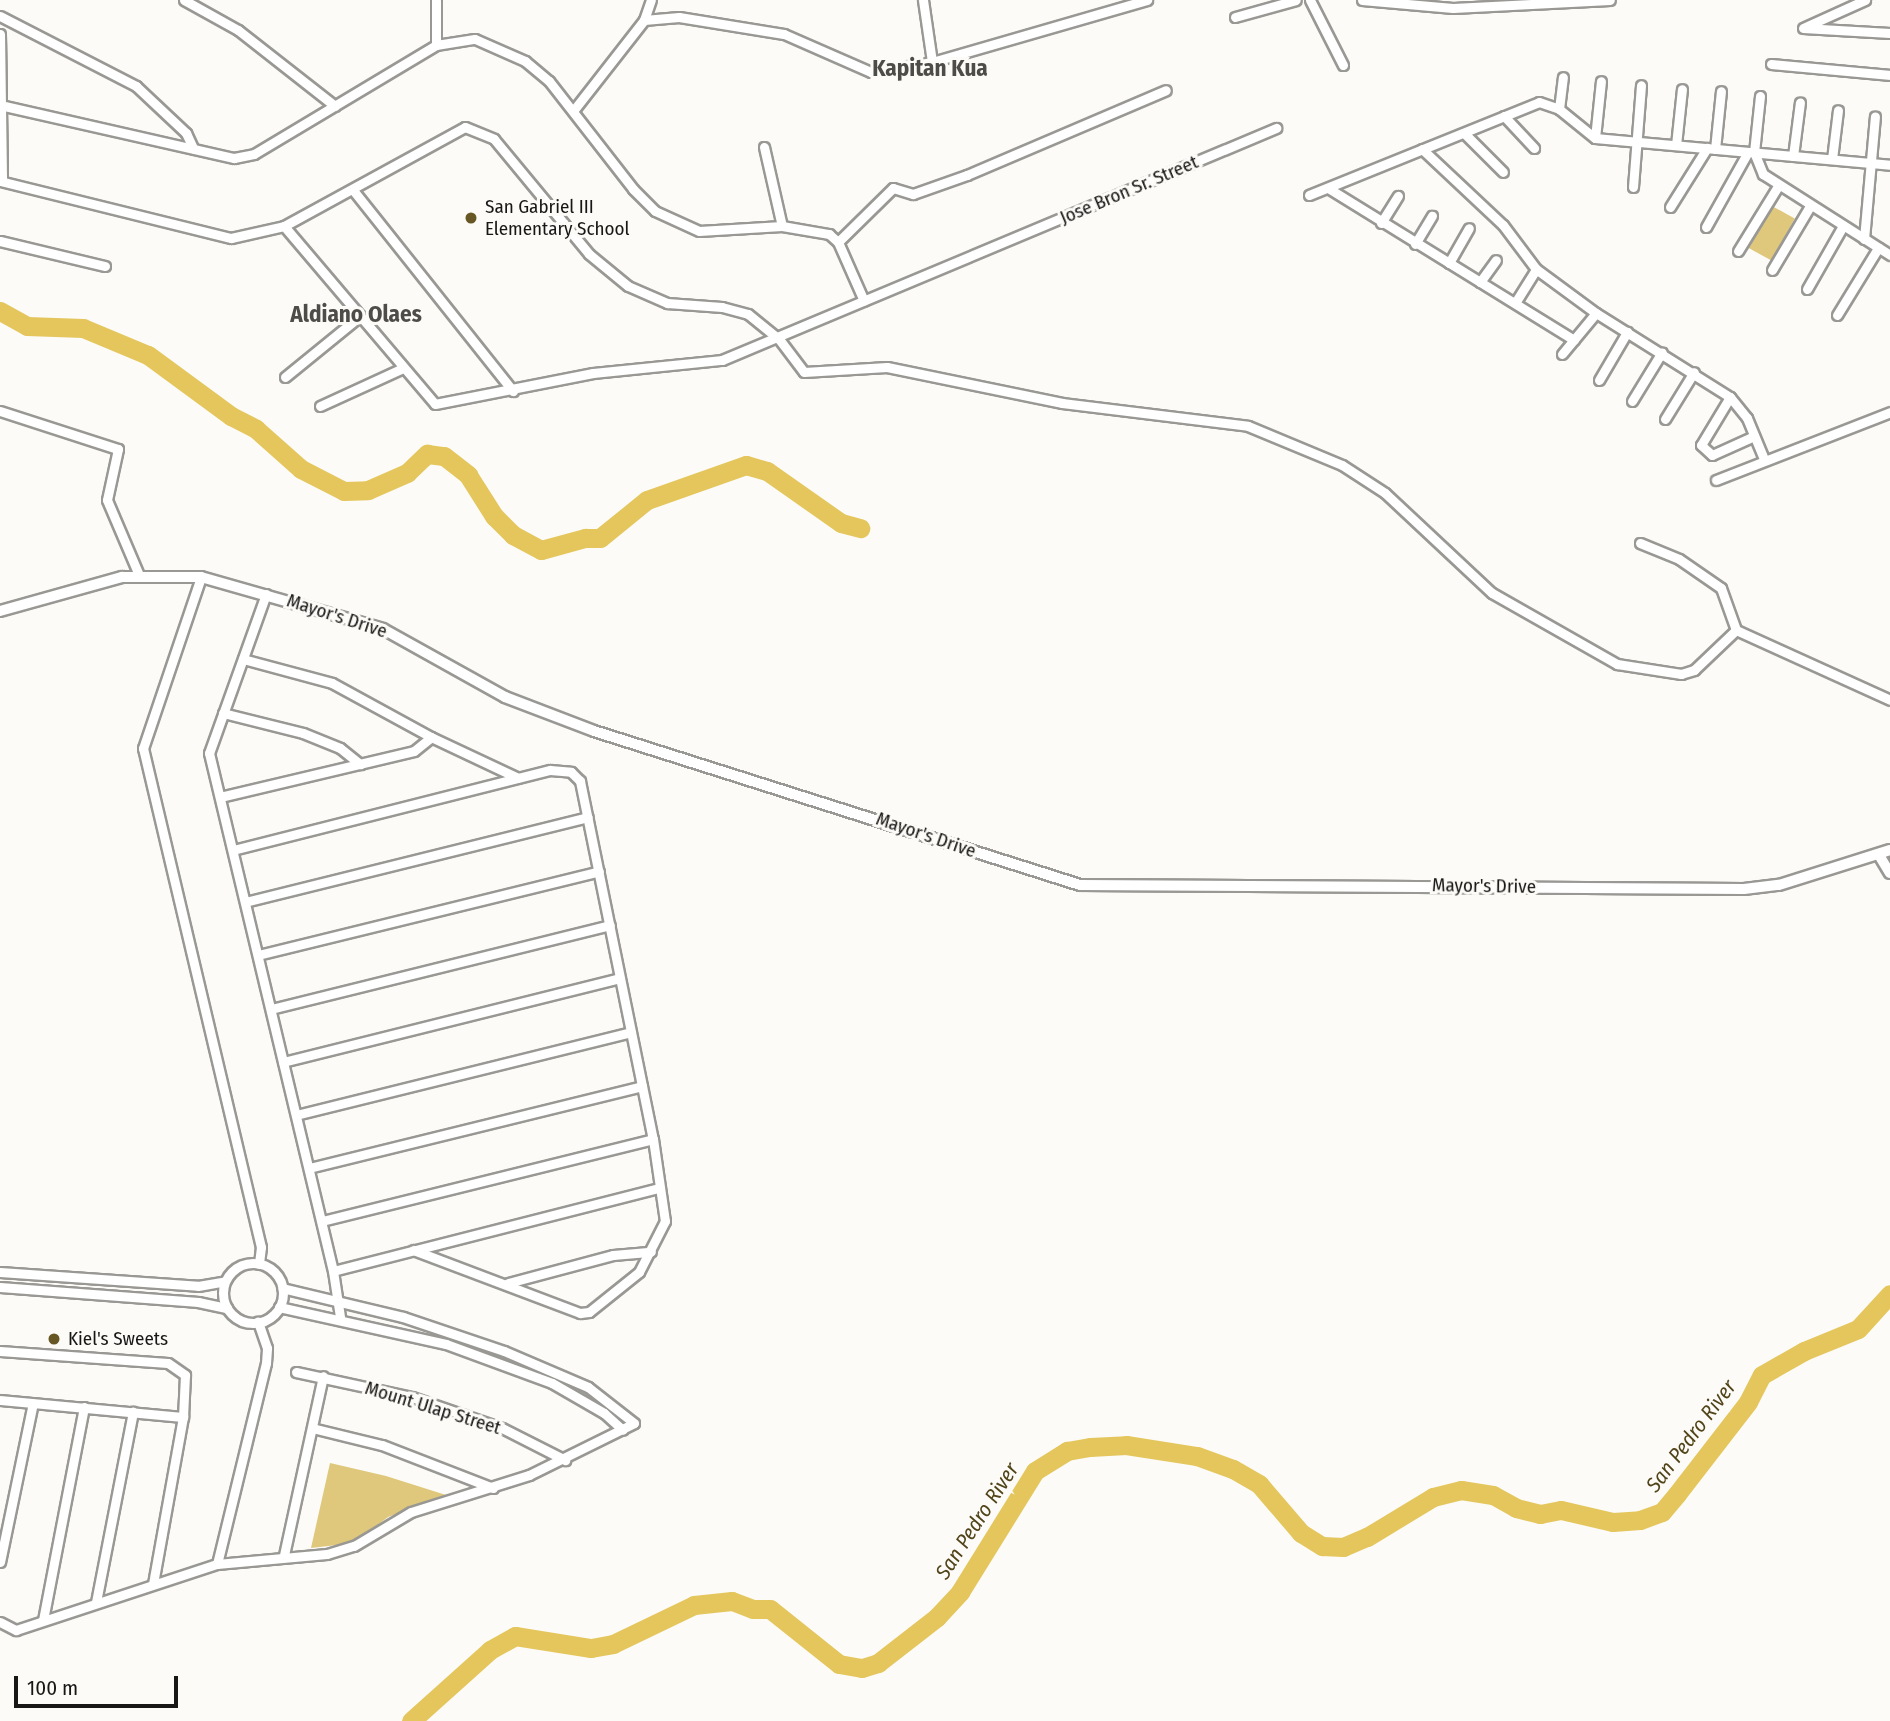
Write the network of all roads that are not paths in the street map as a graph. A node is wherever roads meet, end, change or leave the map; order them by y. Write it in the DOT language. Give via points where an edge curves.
graph roads {
  1 [pos="184,0"];
  2 [pos="436,0"];
  3 [pos="651,0"];
  4 [pos="923,0"];
  5 [pos="1147,0"];
  6 [pos="1296,0"];
  7 [pos="1362,0"];
  8 [pos="1610,0"];
  9 [pos="1866,0"];
  10 [pos="1313,1"];
  11 [pos="0,16"];
  12 [pos="1235,18"];
  13 [pos="644,20"];
  14 [pos="1888,32"];
  15 [pos="0,34"];
  16 [pos="436,45"];
  17 [pos="932,62"];
  18 [pos="1771,64"];
  19 [pos="1343,65"];
  20 [pos="1890,75"];
  21 [pos="1563,77"];
  22 [pos="1601,81"];
  23 [pos="1641,85"];
  24 [pos="1682,89"];
  25 [pos="1166,90"];
  26 [pos="1721,91"];
  27 [pos="1760,96"];
  28 [pos="1800,102"];
  29 [pos="2,105"];
  30 [pos="335,106"];
  31 [pos="1559,109"];
  32 [pos="1838,110"];
  33 [pos="573,111"];
  34 [pos="1504,116"];
  35 [pos="1875,116"];
  36 [pos="1276,128"];
  37 [pos="1464,132"];
  38 [pos="1595,138"];
  39 [pos="1636,142"];
  40 [pos="1676,145"];
  41 [pos="764,147"];
  42 [pos="193,148"];
  43 [pos="1534,148"];
  44 [pos="1422,149"];
  45 [pos="1711,149"];
  46 [pos="1751,152"];
  47 [pos="1793,156"];
  48 [pos="1832,159"];
  49 [pos="1871,163"];
  50 [pos="1890,165"];
  51 [pos="1503,172"];
  52 [pos="1,181"];
  53 [pos="1778,186"];
  54 [pos="1328,187"];
  55 [pos="1633,187"];
  56 [pos="353,190"];
  57 [pos="1309,195"];
  58 [pos="1398,196"];
  59 [pos="1810,206"];
  60 [pos="1670,207"];
  61 [pos="1432,216"];
  62 [pos="1381,223"];
  63 [pos="284,226"];
  64 [pos="782,226"];
  65 [pos="1843,226"];
  66 [pos="1706,227"];
  67 [pos="1469,228"];
  68 [pos="1864,239"];
  69 [pos="0,241"];
  70 [pos="838,242"];
  71 [pos="1415,244"];
  72 [pos="1878,248"];
  73 [pos="1738,251"];
  74 [pos="1890,255"];
  75 [pos="1496,260"];
  76 [pos="1449,263"];
  77 [pos="105,266"];
  78 [pos="1536,269"];
  79 [pos="1772,270"];
  80 [pos="1480,282"];
  81 [pos="1807,289"];
  82 [pos="864,301"];
  83 [pos="1515,303"];
  84 [pos="1596,313"];
  85 [pos="1837,315"];
  86 [pos="360,316"];
  87 [pos="1627,332"];
  88 [pos="779,339"];
  89 [pos="1574,340"];
  90 [pos="1662,352"];
  91 [pos="1562,354"];
  92 [pos="403,368"];
  93 [pos="1694,372"];
  94 [pos="285,377"];
  95 [pos="1599,380"];
  96 [pos="513,391"];
  97 [pos="1730,397"];
  98 [pos="1632,401"];
  99 [pos="320,406"];
  100 [pos="0,411"];
  101 [pos="1890,412"];
  102 [pos="1665,419"];
  103 [pos="1754,436"];
  104 [pos="1764,459"];
  105 [pos="1716,480"];
  106 [pos="1640,543"];
  107 [pos="139,575"];
  108 [pos="201,577"];
  109 [pos="266,594"];
  110 [pos="0,611"];
  111 [pos="1736,630"];
  112 [pos="243,659"];
  113 [pos="1890,701"];
  114 [pos="223,713"];
  115 [pos="430,737"];
  116 [pos="360,764"];
  117 [pos="518,778"];
  118 [pos="220,797"];
  119 [pos="588,817"];
  120 [pos="233,850"];
  121 [pos="1885,853"];
  122 [pos="599,871"];
  123 [pos="1890,873"];
  124 [pos="245,902"];
  125 [pos="610,925"];
  126 [pos="258,955"];
  127 [pos="620,978"];
  128 [pos="271,1009"];
  129 [pos="631,1032"];
  130 [pos="283,1062"];
  131 [pos="642,1086"];
  132 [pos="296,1115"];
  133 [pos="653,1139"];
  134 [pos="309,1168"];
  135 [pos="659,1188"];
  136 [pos="322,1221"];
  137 [pos="413,1250"];
  138 [pos="651,1252"];
  139 [pos="260,1264"];
  140 [pos="334,1270"];
  141 [pos="0,1272"];
  142 [pos="225,1281"];
  143 [pos="508,1283"];
  144 [pos="0,1287"];
  145 [pos="282,1288"];
  146 [pos="341,1304"];
  147 [pos="279,1307"];
  148 [pos="227,1308"];
  149 [pos="340,1317"];
  150 [pos="258,1322"];
  151 [pos="0,1351"];
  152 [pos="296,1372"];
  153 [pos="323,1376"];
  154 [pos="0,1400"];
  155 [pos="33,1403"];
  156 [pos="84,1407"];
  157 [pos="133,1412"];
  158 [pos="183,1417"];
  159 [pos="312,1428"];
  160 [pos="623,1430"];
  161 [pos="565,1460"];
  162 [pos="493,1488"];
  163 [pos="284,1555"];
  164 [pos="0,1562"];
  165 [pos="218,1564"];
  166 [pos="153,1583"];
  167 [pos="96,1602"];
  168 [pos="43,1620"];
  169 [pos="0,1622"];
  1 -- 30 [label="street" via="238,30"];
  2 -- 16 [label="street"];
  3 -- 13 [label="street"];
  4 -- 17 [label="street"];
  5 -- 17 [label="street"];
  6 -- 12 [label="street"];
  7 -- 8 [label="street" via="1453,8"];
  9 -- 14 [label="street" via="1803,28"];
  10 -- 19 [label="street"];
  11 -- 42 [label="street" via="136,86 186,133"];
  13 -- 17 [label="street" via="679,17 784,34 871,72"];
  13 -- 33 [label="street"];
  15 -- 29 [label="street"];
  16 -- 30 [label="street"];
  16 -- 33 [label="street" via="475,39 500,48 549,81"];
  18 -- 20 [label="street"];
  21 -- 31 [label="street"];
  22 -- 38 [label="street"];
  23 -- 39 [label="street"];
  24 -- 40 [label="street"];
  25 -- 70 [label="street" via="913,194 893,188"];
  26 -- 45 [label="street"];
  27 -- 46 [label="street"];
  28 -- 47 [label="street"];
  29 -- 42 [label="street"];
  29 -- 52 [label="street"];
  30 -- 42 [label="street" via="254,154 234,158"];
  31 -- 34 [label="street" via="1539,102"];
  31 -- 38 [label="street"];
  32 -- 48 [label="street"];
  33 -- 64 [label="street" via="633,189 679,225 721,232"];
  34 -- 37 [label="street"];
  34 -- 43 [label="street"];
  35 -- 49 [label="street"];
  36 -- 82 [label="street, Jose Bron Sr. Street"];
  37 -- 44 [label="street"];
  37 -- 51 [label="street"];
  38 -- 39 [label="street"];
  39 -- 40 [label="street"];
  39 -- 55 [label="street"];
  40 -- 45 [label="street"];
  41 -- 64 [label="street"];
  44 -- 54 [label="street"];
  44 -- 78 [label="street" via="1503,225"];
  45 -- 46 [label="street"];
  45 -- 60 [label="street"];
  46 -- 47 [label="street"];
  46 -- 53 [label="street" via="1762,174"];
  46 -- 66 [label="street"];
  47 -- 48 [label="street"];
  48 -- 49 [label="street"];
  49 -- 50 [label="street"];
  49 -- 68 [label="street"];
  52 -- 63 [label="street" via="231,238"];
  53 -- 59 [label="street"];
  53 -- 73 [label="street"];
  54 -- 57 [label="street"];
  54 -- 62 [label="street"];
  56 -- 63 [label="street"];
  56 -- 88 [label="street" via="465,127 481,131 537,186 589,254 628,286 667,303 748,314"];
  56 -- 96 [label="street"];
  58 -- 62 [label="street"];
  59 -- 65 [label="street"];
  59 -- 79 [label="street"];
  61 -- 71 [label="street"];
  62 -- 71 [label="street"];
  63 -- 86 [label="street"];
  64 -- 70 [label="street" via="829,234"];
  65 -- 68 [label="street"];
  65 -- 81 [label="street"];
  67 -- 76 [label="street"];
  68 -- 72 [label="street"];
  69 -- 77 [label="street"];
  70 -- 82 [label="street"];
  71 -- 76 [label="street"];
  72 -- 74 [label="street"];
  72 -- 85 [label="street"];
  75 -- 80 [label="street"];
  76 -- 80 [label="street"];
  78 -- 83 [label="street"];
  78 -- 84 [label="street"];
  80 -- 83 [label="street"];
  82 -- 88 [label="street, Jose Bron Sr. Street"];
  83 -- 89 [label="street"];
  84 -- 87 [label="street"];
  84 -- 89 [label="street"];
  86 -- 92 [label="street"];
  86 -- 94 [label="street"];
  87 -- 90 [label="street"];
  87 -- 95 [label="street"];
  88 -- 96 [label="street, Jose Bron Sr. Street" via="722,360 593,373"];
  88 -- 111 [label="street" via="804,372 887,367 1062,403 1248,426 1295,443 1385,493 1492,593 1617,664 1681,674 1694,670"];
  89 -- 91 [label="street"];
  90 -- 93 [label="street"];
  90 -- 98 [label="street"];
  92 -- 96 [label="street, Jose Bron Sr. Street" via="435,404"];
  92 -- 99 [label="street"];
  93 -- 97 [label="street"];
  93 -- 102 [label="street"];
  97 -- 103 [label="street"];
  97 -- 103 [label="street" via="1700,445 1712,455"];
  100 -- 107 [label="street" via="114,445 118,454 107,500"];
  101 -- 104 [label="street"];
  103 -- 104 [label="street"];
  104 -- 105 [label="street"];
  106 -- 111 [label="street" via="1679,559 1721,588"];
  107 -- 108 [label="street, Mayor's Drive"];
  107 -- 110 [label="street, Mayor's Drive" via="71,588"];
  108 -- 109 [label="street, Mayor's Drive"];
  108 -- 139 [label="street" via="143,748 261,1247"];
  109 -- 112 [label="street"];
  109 -- 121 [label="street, Mayor's Drive" via="383,629 505,697 594,731 1080,885 1744,889 1779,885"];
  111 -- 113 [label="street"];
  112 -- 114 [label="street"];
  112 -- 115 [label="street" via="332,683"];
  114 -- 116 [label="street" via="303,733 340,748"];
  114 -- 118 [label="street" via="209,753"];
  115 -- 116 [label="street" via="414,751"];
  115 -- 117 [label="street"];
  116 -- 118 [label="street"];
  117 -- 119 [label="street" via="550,770 571,772 580,781"];
  117 -- 120 [label="street"];
  118 -- 120 [label="street"];
  119 -- 122 [label="street"];
  119 -- 124 [label="street"];
  120 -- 124 [label="street"];
  121 -- 123 [label="street"];
  122 -- 125 [label="street"];
  122 -- 126 [label="street"];
  124 -- 126 [label="street"];
  125 -- 127 [label="street"];
  125 -- 128 [label="street"];
  126 -- 128 [label="street"];
  127 -- 129 [label="street"];
  127 -- 130 [label="street"];
  128 -- 130 [label="street"];
  129 -- 131 [label="street"];
  129 -- 132 [label="street"];
  130 -- 132 [label="street"];
  131 -- 133 [label="street"];
  131 -- 134 [label="street"];
  132 -- 134 [label="street"];
  133 -- 135 [label="street"];
  133 -- 136 [label="street"];
  134 -- 136 [label="street"];
  135 -- 137 [label="street"];
  135 -- 138 [label="street" via="664,1221"];
  136 -- 140 [label="street"];
  137 -- 140 [label="street"];
  137 -- 143 [label="street"];
  138 -- 143 [label="street" via="613,1255"];
  138 -- 143 [label="street" via="639,1272 589,1312 580,1313"];
  139 -- 142 [label="street" via="237,1267"];
  139 -- 145 [label="street" via="273,1271"];
  140 -- 146 [label="street"];
  141 -- 142 [label="street" via="198,1286"];
  142 -- 148 [label="street"];
  144 -- 148 [label="street" via="198,1301"];
  145 -- 146 [label="street"];
  145 -- 147 [label="street"];
  146 -- 149 [label="street"];
  146 -- 160 [label="street" via="450,1331 555,1372 612,1402 634,1423"];
  147 -- 149 [label="street"];
  147 -- 150 [label="street"];
  148 -- 150 [label="street" via="240,1320"];
  149 -- 160 [label="street" via="446,1344 552,1383 604,1412"];
  150 -- 165 [label="street" via="267,1348 266,1363"];
  151 -- 158 [label="street" via="168,1363 181,1369 186,1380"];
  152 -- 153 [label="street, Mount Ulap Street"];
  153 -- 159 [label="street"];
  153 -- 161 [label="street, Mount Ulap Street" via="412,1397 502,1428"];
  154 -- 155 [label="street"];
  155 -- 156 [label="street"];
  155 -- 164 [label="street"];
  156 -- 157 [label="street"];
  156 -- 168 [label="street"];
  157 -- 158 [label="street"];
  157 -- 167 [label="street"];
  158 -- 166 [label="street"];
  159 -- 162 [label="street" via="382,1446"];
  159 -- 163 [label="street"];
  160 -- 161 [label="street"];
  161 -- 162 [label="street"];
  162 -- 163 [label="street" via="411,1512 354,1546 327,1555"];
  163 -- 165 [label="street"];
  165 -- 166 [label="street"];
  166 -- 167 [label="street"];
  167 -- 168 [label="street"];
  168 -- 169 [label="street" via="16,1630"];
}
